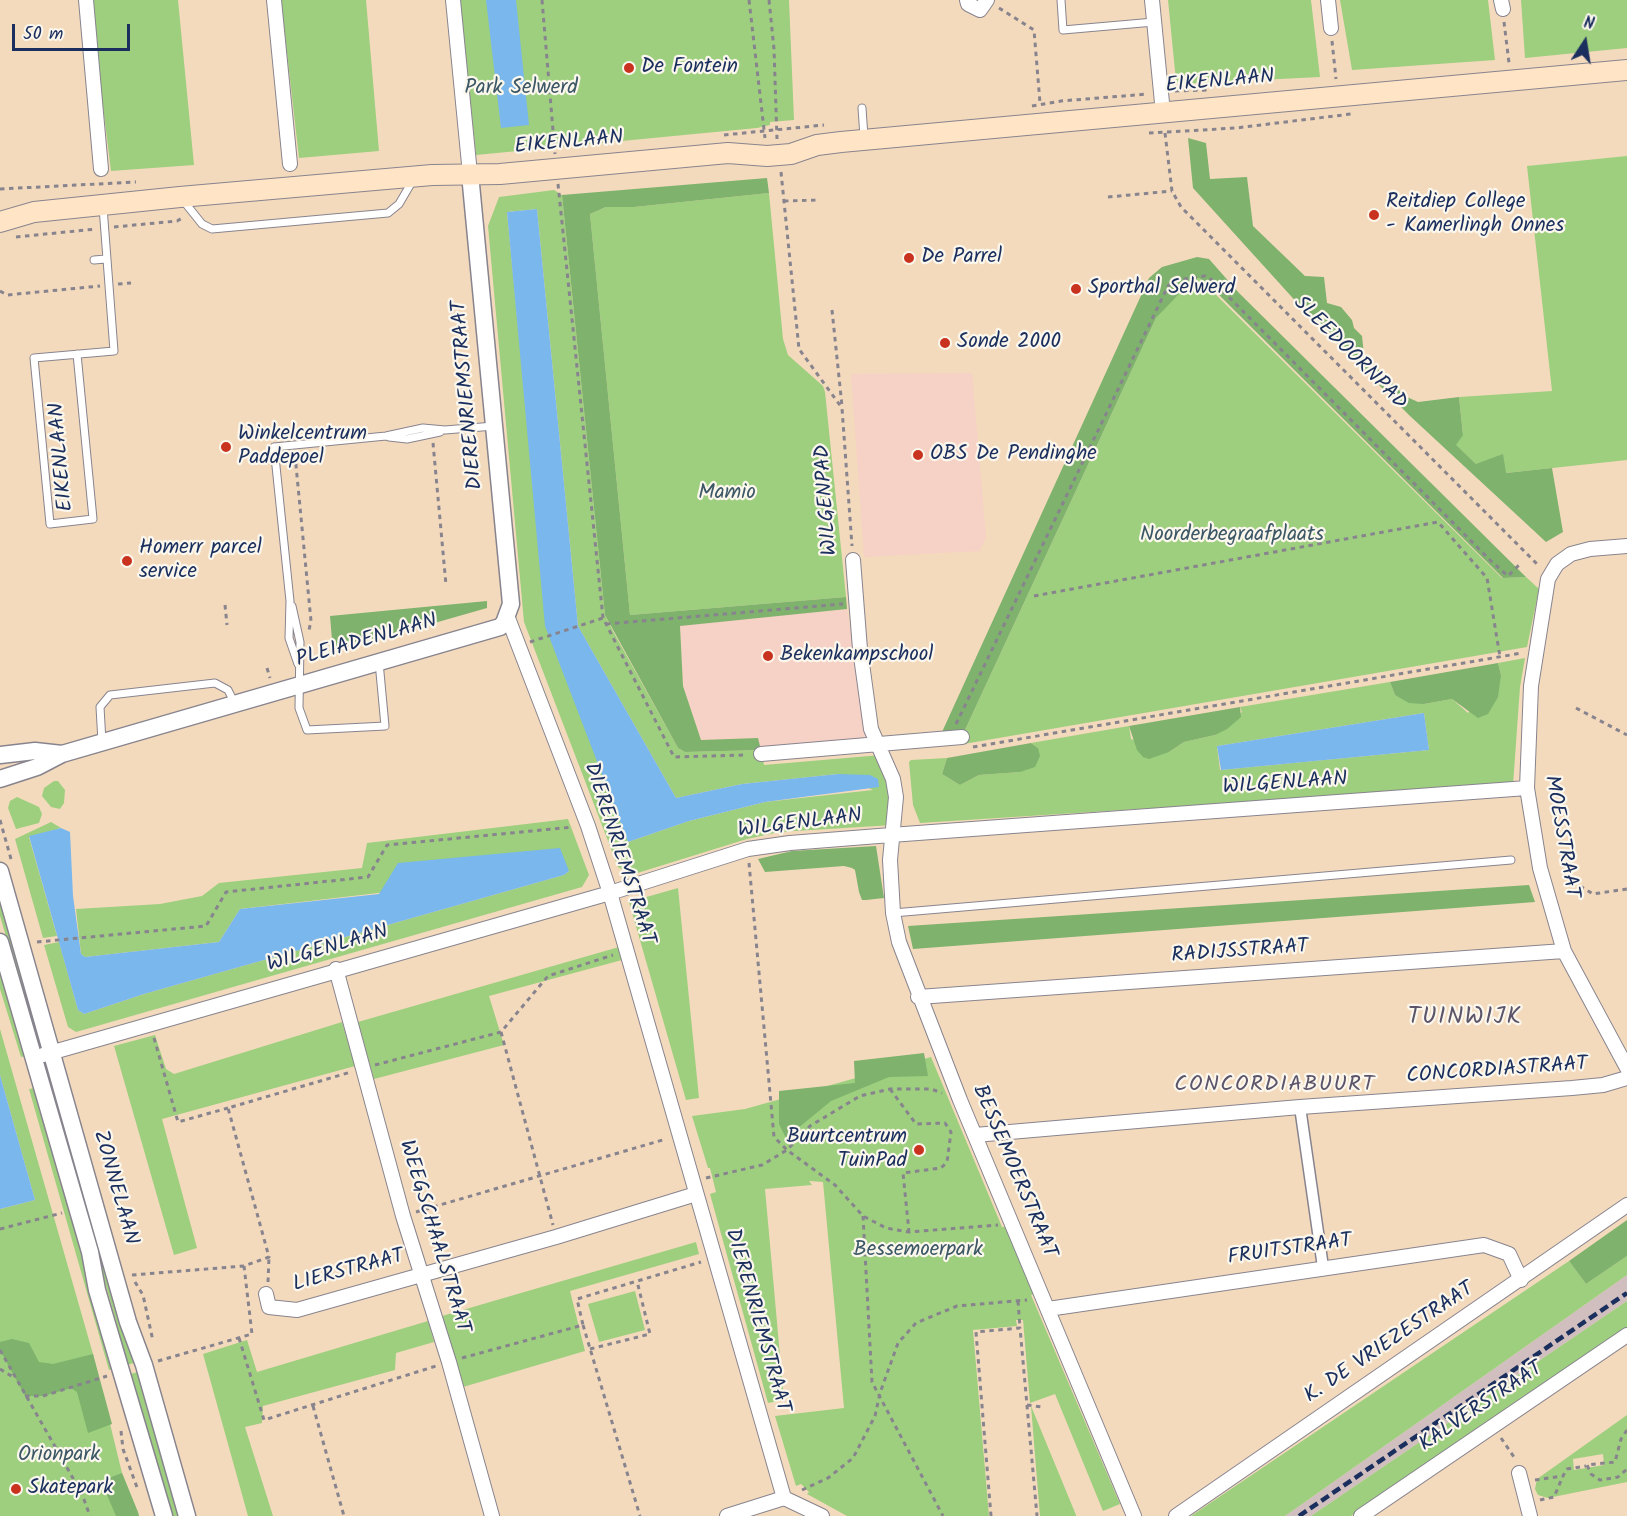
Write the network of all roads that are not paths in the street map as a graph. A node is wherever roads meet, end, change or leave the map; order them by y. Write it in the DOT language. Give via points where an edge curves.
graph roads {
  1 [pos="86,0"];
  2 [pos="274,0"];
  3 [pos="453,0"];
  4 [pos="967,0"];
  5 [pos="1061,0"];
  6 [pos="1152,0"];
  7 [pos="1328,0"];
  8 [pos="987,1"];
  9 [pos="1154,22"];
  10 [pos="1331,28"];
  11 [pos="1627,70"];
  12 [pos="862,108"];
  13 [pos="1163,113"];
  14 [pos="864,140"];
  15 [pos="817,145"];
  16 [pos="728,153"];
  17 [pos="290,164"];
  18 [pos="101,169"];
  19 [pos="471,174"];
  20 [pos="415,176"];
  21 [pos="180,197"];
  22 [pos="103,204"];
  23 [pos="0,207"];
  24 [pos="34,212"];
  25 [pos="0,222"];
  26 [pos="106,259"];
  27 [pos="94,260"];
  28 [pos="77,354"];
  29 [pos="494,426"];
  30 [pos="445,430"];
  31 [pos="386,436"];
  32 [pos="1627,546"];
  33 [pos="853,560"];
  34 [pos="508,618"];
  35 [pos="380,662"];
  36 [pos="298,686"];
  37 [pos="235,704"];
  38 [pos="956,737"];
  39 [pos="102,742"];
  40 [pos="877,745"];
  41 [pos="62,754"];
  42 [pos="761,754"];
  43 [pos="0,755"];
  44 [pos="0,779"];
  45 [pos="1527,788"];
  46 [pos="891,835"];
  47 [pos="1511,860"];
  48 [pos="0,871"];
  49 [pos="610,893"];
  50 [pos="893,913"];
  51 [pos="0,942"];
  52 [pos="1564,951"];
  53 [pos="336,969"];
  54 [pos="918,997"];
  55 [pos="52,1052"];
  56 [pos="33,1058"];
  57 [pos="1627,1068"];
  58 [pos="1627,1078"];
  59 [pos="1300,1107"];
  60 [pos="975,1135"];
  61 [pos="694,1188"];
  62 [pos="1627,1205"];
  63 [pos="1323,1267"];
  64 [pos="420,1275"];
  65 [pos="1521,1281"];
  66 [pos="266,1294"];
  67 [pos="1046,1303"];
  68 [pos="1627,1335"];
  69 [pos="1520,1478"];
  70 [pos="784,1498"];
  71 [pos="1528,1509"];
  72 [pos="164,1516"];
  73 [pos="187,1516"];
  74 [pos="492,1516"];
  75 [pos="727,1516"];
  76 [pos="822,1516"];
  77 [pos="1134,1516"];
  78 [pos="1176,1516"];
  79 [pos="1361,1516"];
  1 -- 18 [label="street"];
  2 -- 17 [label="street"];
  3 -- 19 [label="street"];
  4 -- 8 [label="street" via="980,10"];
  5 -- 9 [label="lane" via="1063,30"];
  6 -- 9 [label="street"];
  7 -- 10 [label="street"];
  9 -- 13 [label="street"];
  11 -- 13 [label="main road, EIKENLAAN"];
  12 -- 14 [label="lane"];
  13 -- 14 [label="main road, EIKENLAAN"];
  14 -- 15 [label="main road, EIKENLAAN"];
  15 -- 16 [label="main road, EIKENLAAN" via="790,154 758,157"];
  15 -- 16 [label="main road, EIKENLAAN" via="771,136"];
  16 -- 19 [label="main road, EIKENLAAN"];
  19 -- 20 [label="main road, EIKENLAAN"];
  19 -- 29 [label="street, DIERENRIEMSTRAAT"];
  20 -- 21 [label="main road, EIKENLAAN"];
  20 -- 21 [label="lane" via="399,204 388,213 212,229 202,224"];
  21 -- 22 [label="main road, EIKENLAAN"];
  22 -- 24 [label="main road, EIKENLAAN"];
  22 -- 26 [label="lane, EIKENLAAN"];
  23 -- 24 [label="main road, EIKENLAAN"];
  24 -- 25 [label="main road, EIKENLAAN"];
  26 -- 27 [label="lane"];
  26 -- 28 [label="lane, EIKENLAAN" via="114,351"];
  28 -- 28 [label="lane, EIKENLAAN" via="34,358 50,524 93,519"];
  29 -- 30 [label="lane"];
  29 -- 34 [label="street, DIERENRIEMSTRAAT" via="511,604"];
  30 -- 31 [label="lane" via="423,428"];
  30 -- 31 [label="lane" via="407,439"];
  31 -- 36 [label="lane" via="274,447 290,601 290,643 298,664"];
  32 -- 45 [label="street, MOESSTRAAT" via="1575,553 1560,561 1551,573 1545,590 1528,719"];
  33 -- 40 [label="street, WILGENPAD" via="867,704"];
  34 -- 35 [label="street, PLEIADENLAAN" via="500,627"];
  34 -- 49 [label="street, DIERENRIEMSTRAAT"];
  35 -- 36 [label="street, PLEIADENLAAN"];
  35 -- 36 [label="lane" via="385,726 307,730 298,708"];
  36 -- 37 [label="street, PLEIADENLAAN"];
  37 -- 39 [label="street, PLEIADENLAAN"];
  37 -- 39 [label="lane" via="228,690 214,683 111,695 100,707"];
  38 -- 40 [label="street"];
  39 -- 41 [label="street, PLEIADENLAAN"];
  40 -- 42 [label="street"];
  40 -- 46 [label="street, WILGENPAD" via="893,779 896,797"];
  41 -- 43 [label="street, PLEIADENLAAN" via="35,751"];
  41 -- 44 [label="street, PLEIADENLAAN" via="38,767"];
  45 -- 46 [label="street, WILGENLAAN"];
  45 -- 52 [label="street, MOESSTRAAT" via="1540,868"];
  46 -- 49 [label="street, WILGENLAAN" via="748,849"];
  46 -- 50 [label="street, BESSEMOERSTRAAT"];
  47 -- 50 [label="lane"];
  48 -- 55 [label="street, ZONNELAAN"];
  49 -- 53 [label="street, WILGENLAAN"];
  49 -- 61 [label="street, DIERENRIEMSTRAAT"];
  50 -- 54 [label="street, BESSEMOERSTRAAT"];
  51 -- 56 [label="street, ZONNELAAN"];
  52 -- 54 [label="street, RADIJSSTRAAT"];
  52 -- 57 [label="street, MOESSTRAAT"];
  53 -- 55 [label="street, WILGENLAAN"];
  53 -- 64 [label="street, WEEGSCHAALSTRAAT"];
  54 -- 60 [label="street, BESSEMOERSTRAAT"];
  55 -- 56 [label="street, WILGENLAAN"];
  55 -- 73 [label="street, ZONNELAAN"];
  56 -- 72 [label="street, ZONNELAAN"];
  58 -- 59 [label="street, CONCORDIASTRAAT" via="1593,1086"];
  59 -- 60 [label="street, CONCORDIASTRAAT"];
  59 -- 63 [label="street"];
  60 -- 67 [label="street, BESSEMOERSTRAAT"];
  61 -- 64 [label="street, LIERSTRAAT" via="556,1237"];
  61 -- 70 [label="street, DIERENRIEMSTRAAT"];
  62 -- 65 [label="street, K. DE VRIEZESTRAAT"];
  63 -- 65 [label="street, FRUITSTRAAT" via="1484,1245 1509,1254"];
  63 -- 67 [label="street, FRUITSTRAAT"];
  64 -- 66 [label="street, LIERSTRAAT" via="297,1310 269,1307"];
  64 -- 74 [label="street, WEEGSCHAALSTRAAT"];
  65 -- 78 [label="street, K. DE VRIEZESTRAAT"];
  67 -- 77 [label="street, BESSEMOERSTRAAT"];
  68 -- 79 [label="street, KALVERSTRAAT"];
  69 -- 71 [label="street"];
  70 -- 75 [label="street"];
  70 -- 76 [label="street"];
}
